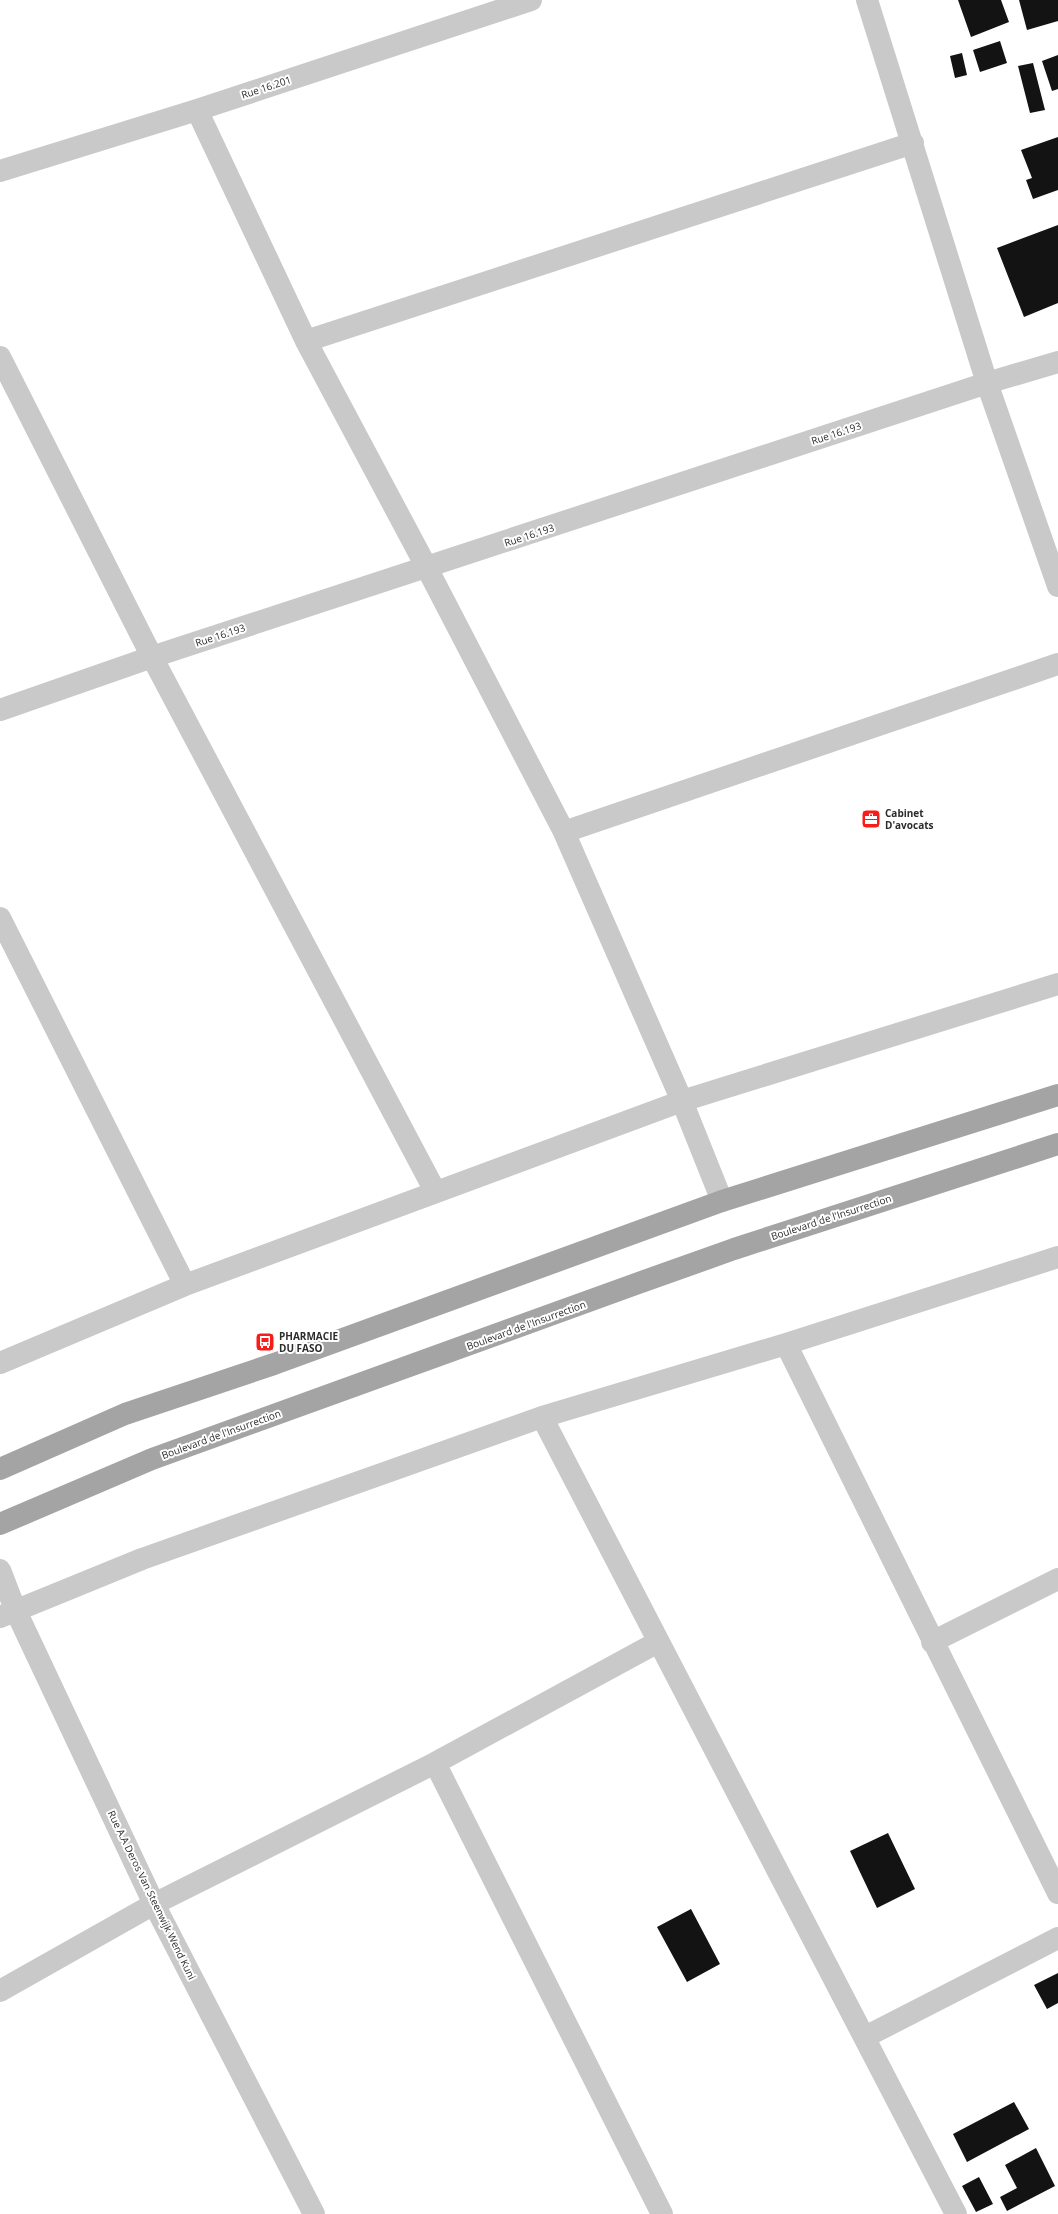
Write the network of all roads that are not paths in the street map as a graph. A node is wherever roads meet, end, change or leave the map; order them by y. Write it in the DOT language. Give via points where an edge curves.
graph roads {
  1 [pos="530,0"];
  2 [pos="867,0"];
  3 [pos="197,110"];
  4 [pos="913,143"];
  5 [pos="0,171"];
  6 [pos="306,341"];
  7 [pos="0,357"];
  8 [pos="1058,362"];
  9 [pos="987,383"];
  10 [pos="427,568"];
  11 [pos="1058,586"];
  12 [pos="152,657"];
  13 [pos="1058,664"];
  14 [pos="0,710"];
  15 [pos="564,832"];
  16 [pos="0,918"];
  17 [pos="1058,984"];
  18 [pos="1058,1095"];
  19 [pos="682,1101"];
  20 [pos="1058,1144"];
  21 [pos="435,1191"];
  22 [pos="722,1201"];
  23 [pos="1058,1257"];
  24 [pos="184,1285"];
  25 [pos="786,1344"];
  26 [pos="0,1363"];
  27 [pos="542,1417"];
  28 [pos="0,1469"];
  29 [pos="0,1524"];
  30 [pos="0,1570"];
  31 [pos="1058,1579"];
  32 [pos="8,1613"];
  33 [pos="658,1642"];
  34 [pos="932,1642"];
  35 [pos="434,1763"];
  36 [pos="1058,1893"];
  37 [pos="154,1904"];
  38 [pos="1058,1938"];
  39 [pos="0,1991"];
  40 [pos="865,2036"];
  41 [pos="314,2214"];
  42 [pos="662,2214"];
  43 [pos="956,2214"];
  1 -- 3 [label="street, Rue 16.201"];
  2 -- 4 [label="street"];
  3 -- 5 [label="street, Rue 16.201"];
  3 -- 6 [label="street"];
  4 -- 6 [label="street"];
  4 -- 9 [label="street"];
  6 -- 10 [label="street"];
  7 -- 12 [label="street"];
  8 -- 9 [label="street, Rue 16.193"];
  9 -- 10 [label="street, Rue 16.193"];
  9 -- 11 [label="street"];
  10 -- 12 [label="street, Rue 16.193"];
  10 -- 15 [label="street"];
  12 -- 14 [label="street, Rue 16.193"];
  12 -- 21 [label="street"];
  13 -- 15 [label="street"];
  15 -- 19 [label="street"];
  16 -- 24 [label="street"];
  17 -- 19 [label="street"];
  18 -- 22 [label="main road"];
  19 -- 21 [label="street"];
  19 -- 22 [label="street"];
  20 -- 29 [label="main road, Boulevard de l'Insurrection" via="633,1284 152,1459"];
  21 -- 24 [label="street"];
  22 -- 28 [label="main road" via="274,1364 125,1414"];
  23 -- 25 [label="street"];
  24 -- 26 [label="street"];
  25 -- 27 [label="street"];
  25 -- 34 [label="street"];
  27 -- 32 [label="street" via="142,1559"];
  27 -- 33 [label="street"];
  30 -- 32 [label="street, Rue A.A Deros Van Steenwijk Wend Kuni"];
  31 -- 34 [label="street"];
  32 -- 37 [label="street, Rue A.A Deros Van Steenwijk Wend Kuni"];
  33 -- 35 [label="street"];
  33 -- 40 [label="street"];
  34 -- 36 [label="street"];
  35 -- 37 [label="street"];
  35 -- 42 [label="street"];
  37 -- 39 [label="street"];
  37 -- 41 [label="street, Rue A.A Deros Van Steenwijk Wend Kuni"];
  38 -- 40 [label="street"];
  40 -- 43 [label="street"];
}
